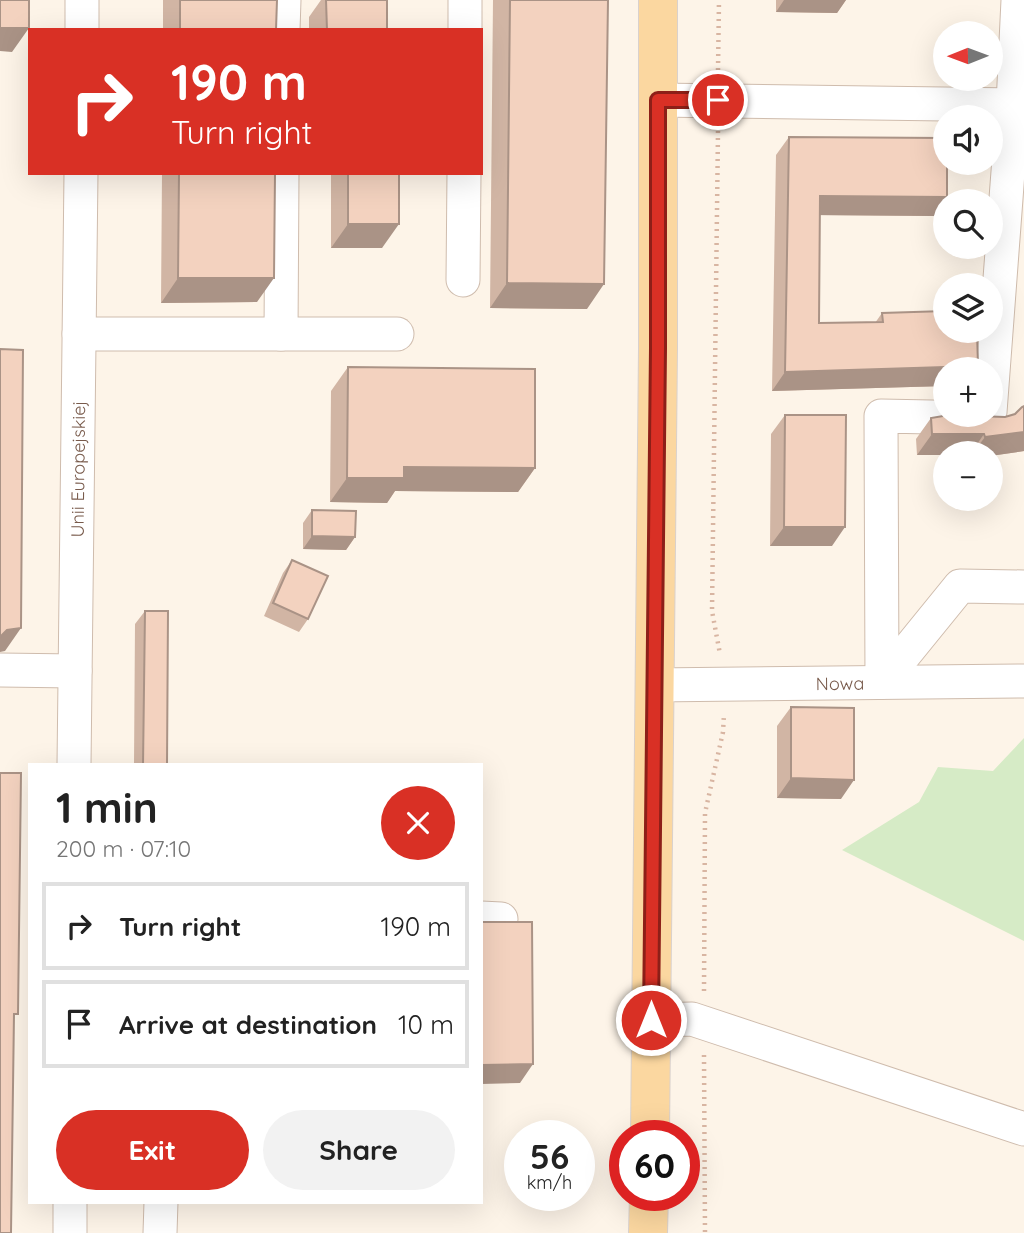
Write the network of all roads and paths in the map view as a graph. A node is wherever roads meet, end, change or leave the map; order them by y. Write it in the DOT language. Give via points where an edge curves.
graph roads {
  1 [pos="82,0"];
  2 [pos="284,0"];
  3 [pos="465,0"];
  4 [pos="658,0"];
  5 [pos="719,0"];
  6 [pos="1018,0"];
  7 [pos="82,28"];
  8 [pos="284,28"];
  9 [pos="465,28"];
  10 [pos="658,100"];
  11 [pos="718,100"];
  12 [pos="1019,105"];
  13 [pos="81,175"];
  14 [pos="282,175"];
  15 [pos="464,175"];
  16 [pos="463,280"];
  17 [pos="79,334"];
  18 [pos="281,334"];
  19 [pos="397,334"];
  20 [pos="995,357"];
  21 [pos="933,417"];
  22 [pos="1024,587"];
  23 [pos="0,670"];
  24 [pos="75,671"];
  25 [pos="1024,681"];
  26 [pos="881,682"];
  27 [pos="654,685"];
  28 [pos="726,685"];
  29 [pos="74,763"];
  30 [pos="651,1020"];
  31 [pos="704,1024"];
  32 [pos="650,1120"];
  33 [pos="1024,1129"];
  34 [pos="70,1204"];
  35 [pos="161,1204"];
  36 [pos="649,1211"];
  37 [pos="70,1233"];
  38 [pos="160,1233"];
  39 [pos="648,1233"];
  40 [pos="705,1233"];
  1 -- 7 [label="street"];
  2 -- 8 [label="street"];
  3 -- 9 [label="street"];
  4 -- 10 [label="main road"];
  5 -- 11 [label="path"];
  6 -- 12 [label="street"];
  10 -- 11 [label="street"];
  10 -- 27 [label="main road"];
  11 -- 12 [label="street"];
  11 -- 28 [label="path" via="712,611"];
  12 -- 20 [label="street"];
  13 -- 17 [label="street, Unii Europejskiej"];
  14 -- 18 [label="street"];
  15 -- 16 [label="street"];
  17 -- 18 [label="street"];
  17 -- 24 [label="street, Unii Europejskiej"];
  18 -- 19 [label="street"];
  21 -- 26 [label="street" via="881,416"];
  22 -- 26 [label="street" via="960,586"];
  23 -- 24 [label="street"];
  24 -- 29 [label="street, Unii Europejskiej"];
  25 -- 26 [label="street, Nowa"];
  26 -- 28 [label="street, Nowa"];
  27 -- 28 [label="street, Nowa"];
  27 -- 30 [label="main road"];
  28 -- 31 [label="path" via="723,732 705,813"];
  30 -- 31 [label="street" via="692,1019"];
  30 -- 32 [label="main road"];
  31 -- 33 [label="street"];
  31 -- 40 [label="path"];
  34 -- 37 [label="street"];
  35 -- 38 [label="street"];
  36 -- 39 [label="main road"];
}
